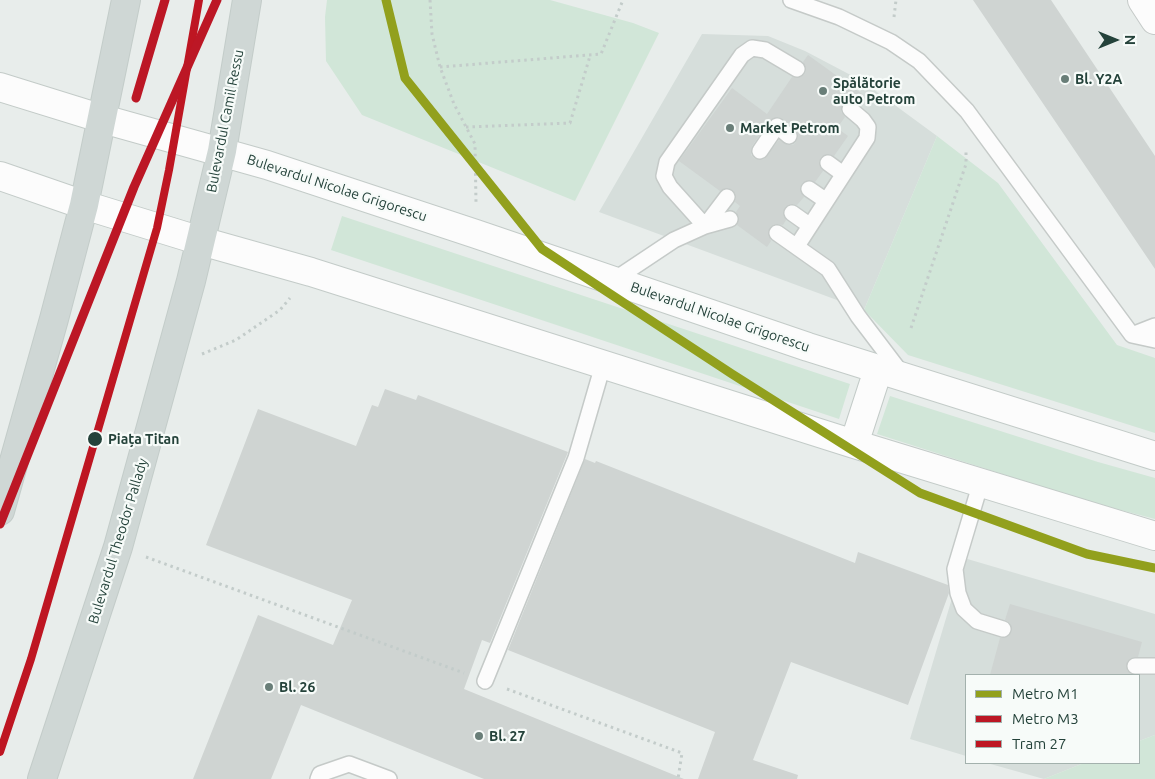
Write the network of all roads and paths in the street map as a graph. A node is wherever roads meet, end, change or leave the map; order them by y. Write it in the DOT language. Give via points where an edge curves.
graph roads {
  1 [pos="126,0"];
  2 [pos="247,0"];
  3 [pos="430,0"];
  4 [pos="623,0"];
  5 [pos="791,0"];
  6 [pos="1142,0"];
  7 [pos="1155,20"];
  8 [pos="590,56"];
  9 [pos="440,67"];
  10 [pos="797,69"];
  11 [pos="0,87"];
  12 [pos="850,110"];
  13 [pos="967,111"];
  14 [pos="103,119"];
  15 [pos="466,128"];
  16 [pos="789,136"];
  17 [pos="760,151"];
  18 [pos="222,152"];
  19 [pos="828,164"];
  20 [pos="843,174"];
  21 [pos="0,176"];
  22 [pos="809,189"];
  23 [pos="727,197"];
  24 [pos="826,200"];
  25 [pos="84,205"];
  26 [pos="792,213"];
  27 [pos="730,219"];
  28 [pos="809,225"];
  29 [pos="705,226"];
  30 [pos="777,233"];
  31 [pos="476,234"];
  32 [pos="201,241"];
  33 [pos="797,246"];
  34 [pos="311,272"];
  35 [pos="614,280"];
  36 [pos="1155,326"];
  37 [pos="911,328"];
  38 [pos="1132,335"];
  39 [pos="1155,340"];
  40 [pos="172,349"];
  41 [pos="603,365"];
  42 [pos="878,370"];
  43 [pos="906,379"];
  44 [pos="854,444"];
  45 [pos="1155,456"];
  46 [pos="981,482"];
  47 [pos="0,511"];
  48 [pos="1155,536"];
  49 [pos="144,557"];
  50 [pos="1003,629"];
  51 [pos="1135,666"];
  52 [pos="1155,666"];
  53 [pos="485,681"];
  54 [pos="42,779"];
  55 [pos="318,779"];
  56 [pos="389,779"];
  57 [pos="678,779"];
  1 -- 14 [label="main road"];
  2 -- 18 [label="main road, Bulevardul Camil Ressu"];
  3 -- 9 [label="path" via="432,34"];
  4 -- 8 [label="path" via="601,54"];
  5 -- 13 [label="lane" via="839,16 891,42 919,61"];
  6 -- 7 [label="main road"];
  8 -- 9 [label="path"];
  8 -- 15 [label="path" via="570,123"];
  9 -- 15 [label="path"];
  10 -- 29 [label="lane" via="765,50 752,48 742,55 666,162 664,176 670,187"];
  11 -- 14 [label="main road, Bulevardul Nicolae Grigorescu"];
  12 -- 20 [label="lane" via="868,128 867,138"];
  13 -- 37 [label="path" via="966,164"];
  13 -- 38 [label="lane"];
  14 -- 18 [label="main road, Bulevardul Nicolae Grigorescu"];
  14 -- 25 [label="main road"];
  15 -- 31 [label="path" via="475,144"];
  16 -- 17 [label="lane" via="777,126"];
  18 -- 31 [label="main road, Bulevardul Nicolae Grigorescu"];
  18 -- 32 [label="main road, Bulevardul Camil Ressu"];
  19 -- 20 [label="lane"];
  20 -- 24 [label="lane"];
  21 -- 25 [label="main road"];
  22 -- 24 [label="lane"];
  23 -- 29 [label="lane"];
  24 -- 28 [label="lane"];
  25 -- 32 [label="main road"];
  25 -- 47 [label="main road"];
  26 -- 28 [label="lane"];
  27 -- 29 [label="lane"];
  28 -- 33 [label="lane"];
  29 -- 35 [label="lane" via="674,240"];
  30 -- 33 [label="lane"];
  31 -- 35 [label="main road, Bulevardul Nicolae Grigorescu"];
  32 -- 34 [label="main road"];
  32 -- 40 [label="main road, Bulevardul Theodor Pallady"];
  33 -- 43 [label="lane" via="828,269 858,316"];
  34 -- 40 [label="path" via="280,310 236,340 200,355"];
  34 -- 41 [label="main road"];
  35 -- 42 [label="main road, Bulevardul Nicolae Grigorescu"];
  36 -- 38 [label="lane"];
  38 -- 39 [label="lane"];
  40 -- 54 [label="main road, Bulevardul Theodor Pallady" via="118,547"];
  41 -- 44 [label="main road"];
  41 -- 53 [label="lane" via="576,458"];
  42 -- 43 [label="main road, Bulevardul Nicolae Grigorescu"];
  42 -- 44 [label="main road"];
  43 -- 45 [label="main road, Bulevardul Nicolae Grigorescu"];
  44 -- 46 [label="main road"];
  46 -- 48 [label="main road"];
  46 -- 50 [label="lane" via="955,569 958,593 964,610 977,622"];
  49 -- 53 [label="path"];
  51 -- 52 [label="lane"];
  53 -- 57 [label="path" via="682,753"];
  55 -- 56 [label="lane" via="320,774 349,764"];
}
